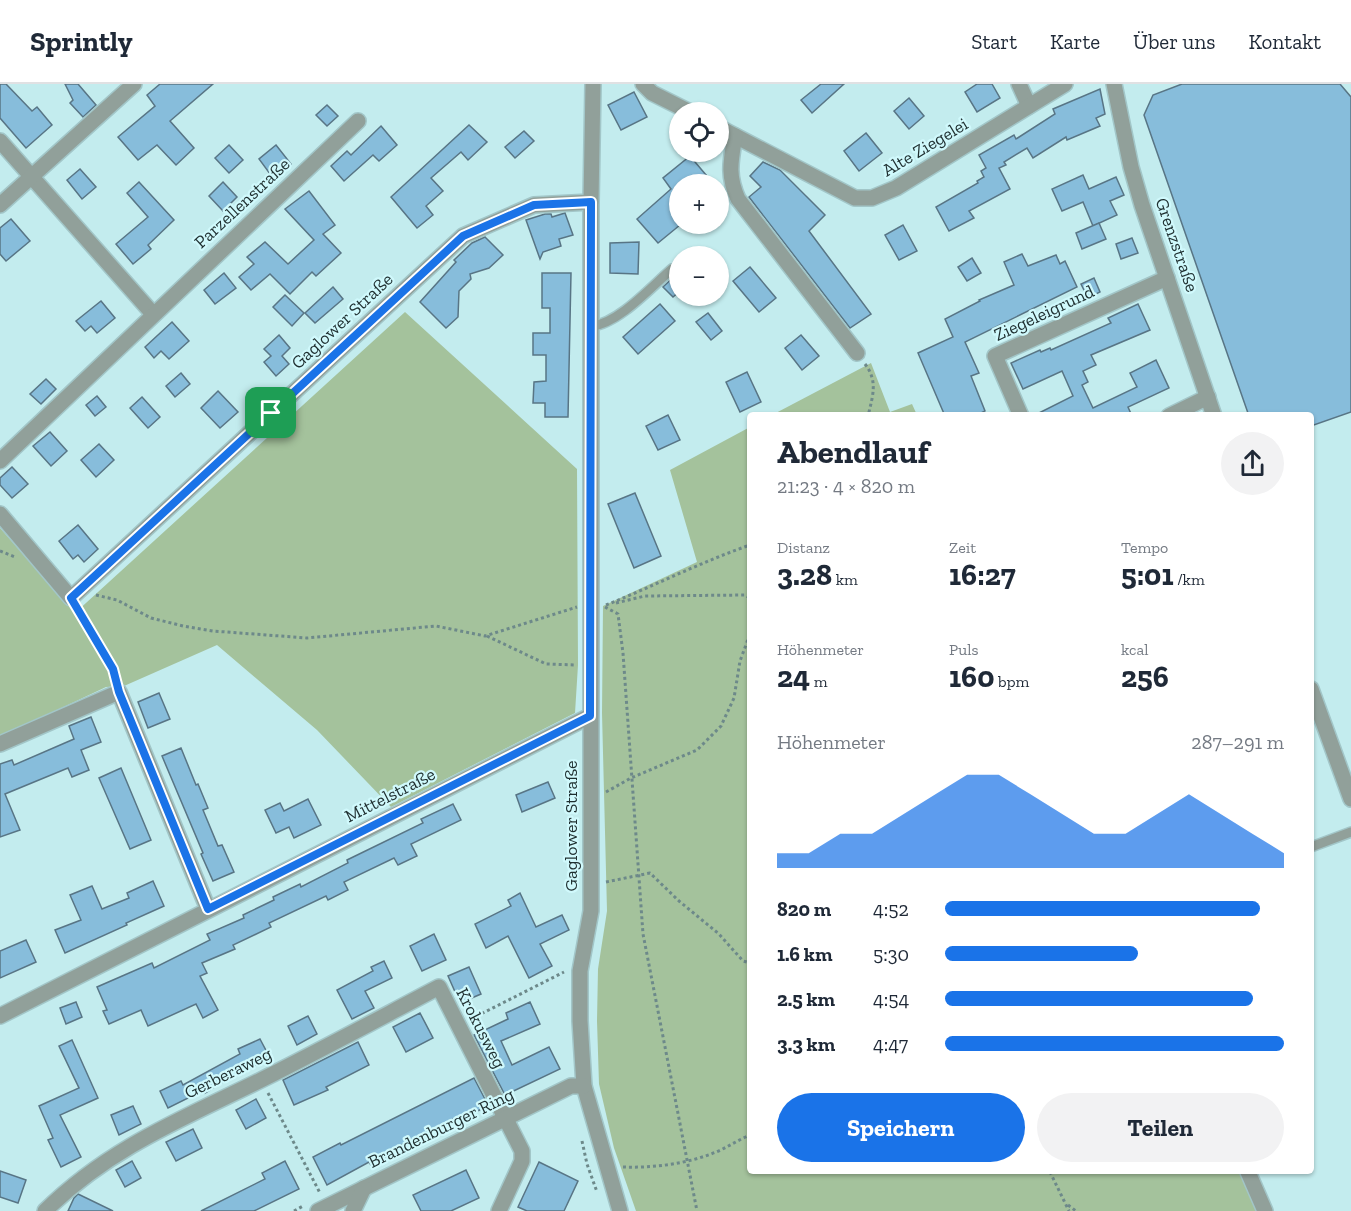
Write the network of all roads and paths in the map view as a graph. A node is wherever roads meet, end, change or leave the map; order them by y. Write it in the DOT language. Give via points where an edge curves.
graph roads {
  1 [pos="134,84"];
  2 [pos="593,84"];
  3 [pos="643,84"];
  4 [pos="1018,84"];
  5 [pos="1065,84"];
  6 [pos="1114,84"];
  7 [pos="670,102"];
  8 [pos="1029,106"];
  9 [pos="358,121"];
  10 [pos="729,133"];
  11 [pos="735,136"];
  12 [pos="0,141"];
  13 [pos="32,177"];
  14 [pos="591,202"];
  15 [pos="0,205"];
  16 [pos="669,272"];
  17 [pos="1167,278"];
  18 [pos="153,314"];
  19 [pos="592,326"];
  20 [pos="857,353"];
  21 [pos="1208,397"];
  22 [pos="869,412"];
  23 [pos="1019,412"];
  24 [pos="1177,412"];
  25 [pos="1213,412"];
  26 [pos="0,461"];
  27 [pos="0,514"];
  28 [pos="747,545"];
  29 [pos="75,594"];
  30 [pos="747,597"];
  31 [pos="603,606"];
  32 [pos="577,607"];
  33 [pos="598,608"];
  34 [pos="485,636"];
  35 [pos="747,642"];
  36 [pos="578,665"];
  37 [pos="119,692"];
  38 [pos="1314,697"];
  39 [pos="590,716"];
  40 [pos="0,744"];
  41 [pos="631,778"];
  42 [pos="598,797"];
  43 [pos="1351,799"];
  44 [pos="1351,832"];
  45 [pos="1314,846"];
  46 [pos="638,874"];
  47 [pos="598,882"];
  48 [pos="208,909"];
  49 [pos="747,962"];
  50 [pos="567,971"];
  51 [pos="439,987"];
  52 [pos="0,1016"];
  53 [pos="458,1025"];
  54 [pos="261,1080"];
  55 [pos="584,1086"];
  56 [pos="505,1118"];
  57 [pos="747,1136"];
  58 [pos="687,1162"];
  59 [pos="619,1167"];
  60 [pos="1051,1174"];
  61 [pos="1249,1174"];
  62 [pos="364,1188"];
  63 [pos="320,1204"];
  64 [pos="1067,1204"];
  65 [pos="45,1211"];
  66 [pos="354,1211"];
  67 [pos="499,1211"];
  68 [pos="620,1211"];
  69 [pos="697,1211"];
  70 [pos="1069,1211"];
  71 [pos="1076,1211"];
  72 [pos="1265,1211"];
  1 -- 13 [label="street"];
  2 -- 14 [label="street, Gaglower Straße"];
  3 -- 7 [label="street"];
  4 -- 8 [label="street"];
  5 -- 8 [label="street, Alte Ziegelei"];
  6 -- 17 [label="street, Grenzstraße" via="1131,167"];
  8 -- 11 [label="street, Alte Ziegelei" via="896,188 872,198 855,198"];
  9 -- 18 [label="street, Parzellenstraße"];
  10 -- 11 [label="street, Alte Ziegelei"];
  11 -- 20 [label="street" via="730,166 731,185 738,199"];
  12 -- 13 [label="street"];
  13 -- 15 [label="street"];
  13 -- 18 [label="street"];
  14 -- 19 [label="street, Gaglower Straße"];
  14 -- 29 [label="street, Gaglower Straße" via="534,205 463,236"];
  16 -- 19 [label="lane" via="622,312 606,323"];
  17 -- 21 [label="street, Grenzstraße"];
  17 -- 23 [label="street, Ziegeleigrund" via="995,356"];
  18 -- 26 [label="street, Parzellenstraße"];
  19 -- 39 [label="street, Gaglower Straße"];
  20 -- 22 [label="path" via="873,375"];
  21 -- 24 [label="street"];
  21 -- 25 [label="street, Grenzstraße"];
  27 -- 29 [label="street"];
  28 -- 31 [label="path"];
  29 -- 34 [label="path" via="117,600 151,618 213,631 307,638 436,626"];
  29 -- 37 [label="path" via="113,669"];
  30 -- 31 [label="path" via="645,596"];
  31 -- 33 [label="path"];
  31 -- 41 [label="path" via="618,614"];
  32 -- 34 [label="path"];
  34 -- 36 [label="path" via="546,664"];
  35 -- 41 [label="path" via="734,698 721,726 697,750"];
  37 -- 40 [label="street"];
  37 -- 48 [label="street"];
  38 -- 43 [label="street"];
  39 -- 48 [label="street, Mittelstraße"];
  39 -- 55 [label="street, Gaglower Straße" via="591,911 580,971"];
  41 -- 42 [label="path"];
  41 -- 46 [label="path"];
  44 -- 45 [label="lane"];
  46 -- 47 [label="path"];
  46 -- 49 [label="path" via="650,873"];
  46 -- 58 [label="path" via="643,934"];
  48 -- 52 [label="street, Mittelstraße"];
  50 -- 53 [label="path"];
  51 -- 53 [label="street, Krokusweg"];
  51 -- 54 [label="street, Gerberaweg"];
  53 -- 56 [label="street, Krokusweg"];
  54 -- 63 [label="path"];
  54 -- 65 [label="street, Gerberaweg" via="111,1156"];
  55 -- 56 [label="street, Brandenburger Ring" via="571,1086"];
  55 -- 68 [label="street, Gaglower Straße"];
  56 -- 62 [label="street, Brandenburger Ring"];
  56 -- 67 [label="street, Krokusweg" via="522,1151 522,1161"];
  57 -- 58 [label="path"];
  58 -- 59 [label="path"];
  58 -- 69 [label="path"];
  60 -- 64 [label="path"];
  61 -- 72 [label="street"];
  62 -- 63 [label="street, Brandenburger Ring"];
  62 -- 66 [label="street"];
  64 -- 70 [label="path"];
  64 -- 71 [label="path"];
}
